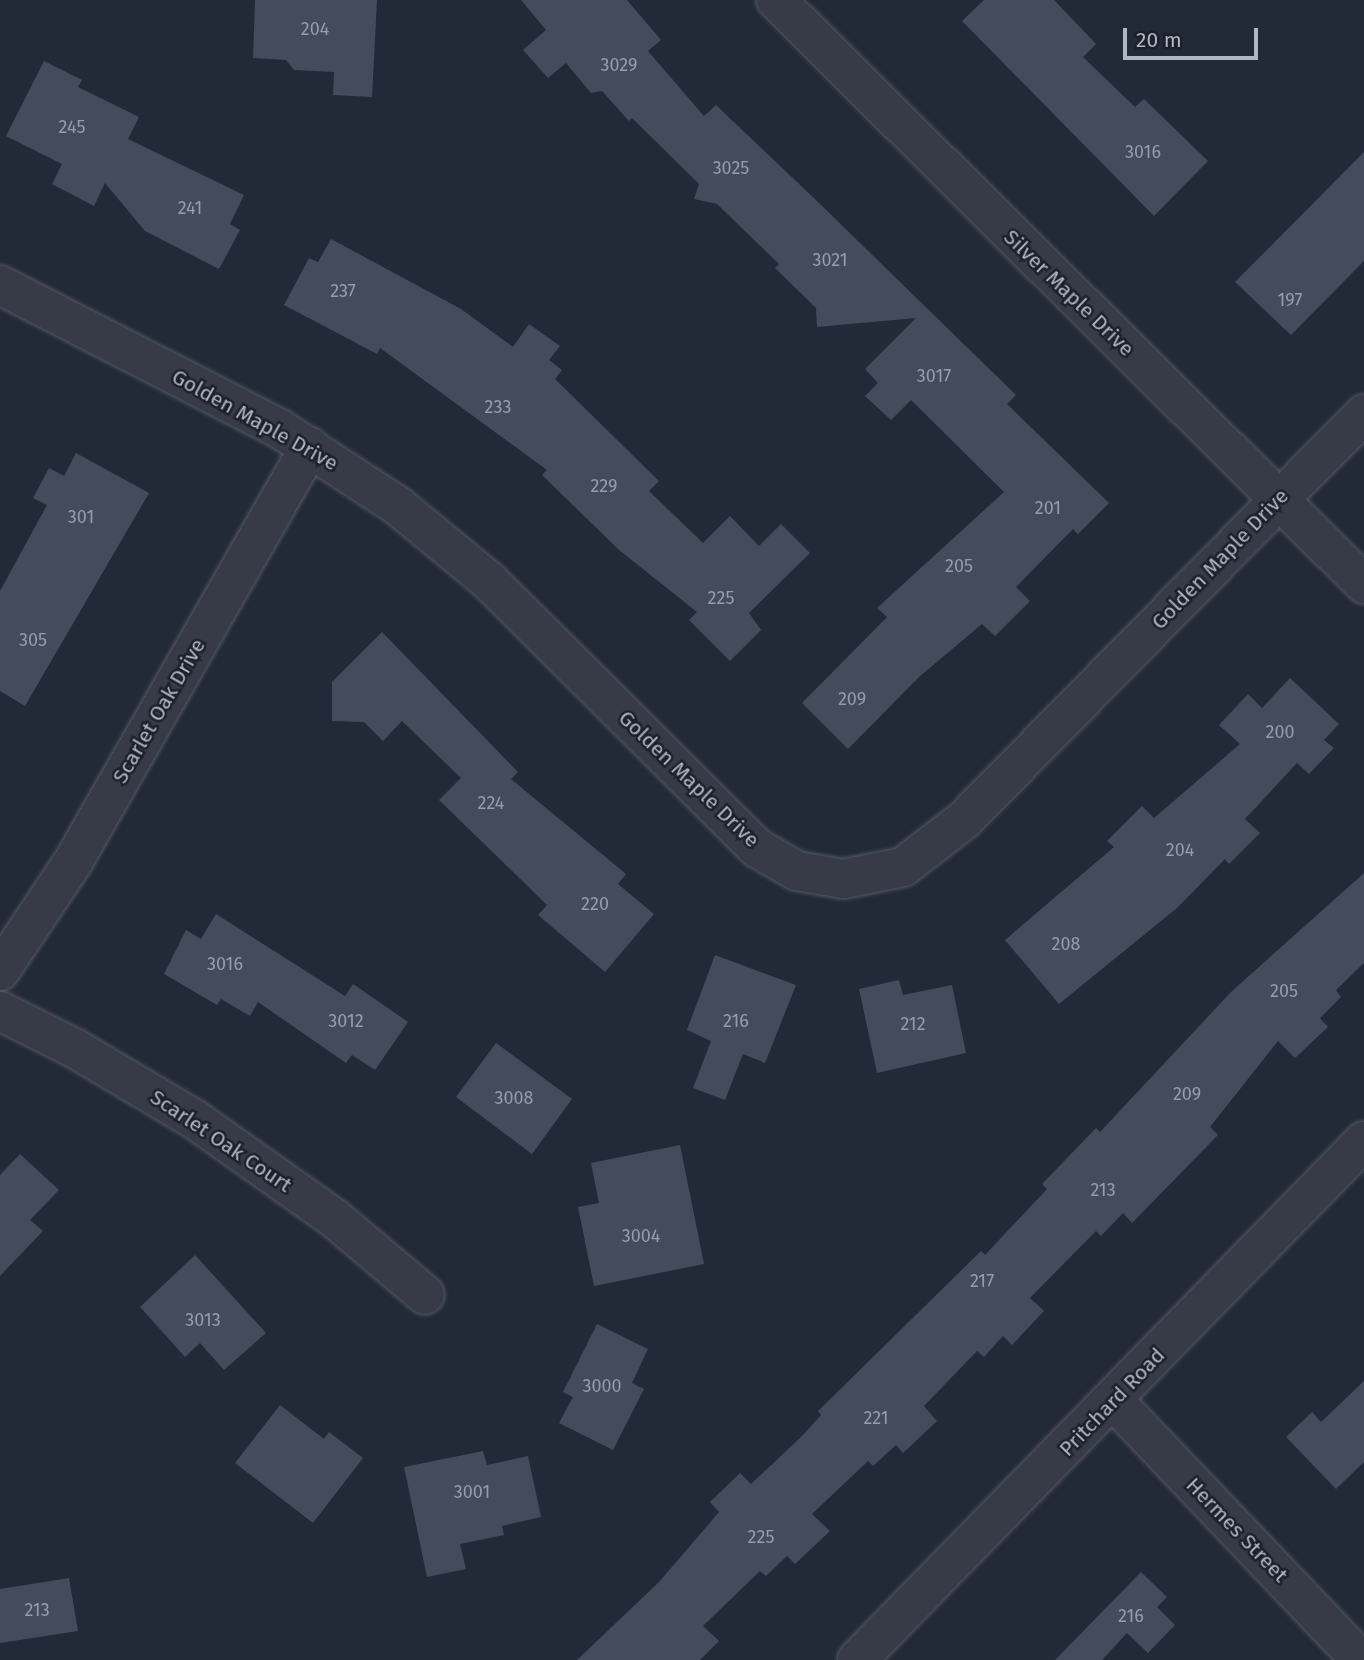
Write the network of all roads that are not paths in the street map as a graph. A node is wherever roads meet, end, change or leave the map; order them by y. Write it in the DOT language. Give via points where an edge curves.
graph roads {
  1 [pos="776,0"];
  2 [pos="0,285"];
  3 [pos="1364,414"];
  4 [pos="310,447"];
  5 [pos="1280,498"];
  6 [pos="1364,584"];
  7 [pos="0,971"];
  8 [pos="0,1011"];
  9 [pos="1364,1141"];
  10 [pos="425,1295"];
  11 [pos="1114,1401"];
  12 [pos="857,1660"];
  13 [pos="1361,1660"];
  1 -- 5 [label="street, Silver Maple Drive" via="865,94"];
  2 -- 4 [label="street, Golden Maple Drive"];
  3 -- 5 [label="street, Golden Maple Drive"];
  4 -- 5 [label="street, Golden Maple Drive" via="398,506 489,581 757,848 797,871 843,879 904,867 964,820"];
  4 -- 7 [label="street, Scarlet Oak Drive" via="73,862"];
  5 -- 6 [label="street, Silver Maple Drive"];
  8 -- 10 [label="street, Scarlet Oak Court" via="76,1049 194,1119 334,1219"];
  9 -- 11 [label="street, Pritchard Road"];
  11 -- 12 [label="street, Pritchard Road"];
  11 -- 13 [label="street, Hermes Street"];
}
